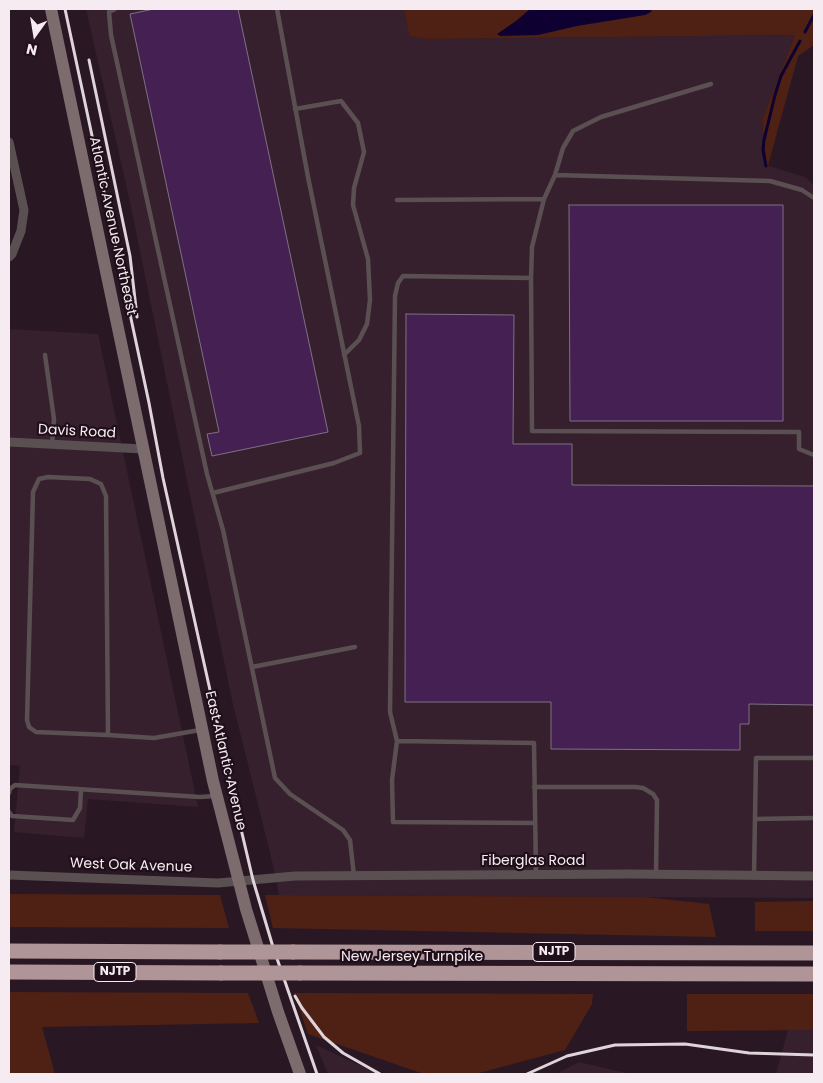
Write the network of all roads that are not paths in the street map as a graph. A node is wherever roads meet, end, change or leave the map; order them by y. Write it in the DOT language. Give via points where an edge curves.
graph roads {
  1 [pos="51,9"];
  2 [pos="116,9"];
  3 [pos="277,9"];
  4 [pos="711,84"];
  5 [pos="295,109"];
  6 [pos="9,142"];
  7 [pos="555,175"];
  8 [pos="814,198"];
  9 [pos="544,199"];
  10 [pos="397,200"];
  11 [pos="9,256"];
  12 [pos="531,278"];
  13 [pos="45,355"];
  14 [pos="344,355"];
  15 [pos="9,442"];
  16 [pos="52,445"];
  17 [pos="143,449"];
  18 [pos="814,455"];
  19 [pos="213,493"];
  20 [pos="355,647"];
  21 [pos="252,667"];
  22 [pos="202,730"];
  23 [pos="108,736"];
  24 [pos="397,741"];
  25 [pos="814,758"];
  26 [pos="534,787"];
  27 [pos="81,790"];
  28 [pos="9,793"];
  29 [pos="216,796"];
  30 [pos="9,812"];
  31 [pos="814,818"];
  32 [pos="755,819"];
  33 [pos="535,823"];
  34 [pos="656,874"];
  35 [pos="9,875"];
  36 [pos="536,875"];
  37 [pos="354,876"];
  38 [pos="754,876"];
  39 [pos="814,876"];
  40 [pos="253,880"];
  41 [pos="239,881"];
  42 [pos="9,951"];
  43 [pos="814,953"];
  44 [pos="9,972"];
  45 [pos="814,974"];
  46 [pos="300,1074"];
  1 -- 17 [label="street, Atlantic Avenue Northeast"];
  2 -- 19 [label="lane" via="109,12 111,34 206,474"];
  3 -- 5 [label="lane"];
  4 -- 7 [label="lane" via="601,117 573,130 563,148"];
  5 -- 14 [label="lane"];
  5 -- 14 [label="lane" via="341,101 358,124 364,152 353,205 368,259 370,300 367,324 359,340"];
  6 -- 11 [label="street" via="24,210 21,231"];
  7 -- 8 [label="lane" via="770,180 802,190"];
  7 -- 9 [label="lane"];
  9 -- 10 [label="lane"];
  9 -- 12 [label="lane" via="532,247"];
  12 -- 18 [label="lane" via="532,431 799,432 799,449"];
  12 -- 24 [label="lane" via="403,276 398,283 395,296 390,712"];
  13 -- 16 [label="lane" via="54,419"];
  14 -- 19 [label="lane" via="359,426 360,452 334,463"];
  15 -- 16 [label="street, Davis Road"];
  16 -- 17 [label="street, Davis Road"];
  17 -- 22 [label="street, East Atlantic Avenue"];
  19 -- 21 [label="lane"];
  20 -- 21 [label="lane"];
  21 -- 37 [label="lane" via="275,778 290,794 343,830 350,840"];
  22 -- 23 [label="lane" via="154,738"];
  22 -- 29 [label="street, East Atlantic Avenue"];
  23 -- 23 [label="lane" via="36,732 29,727 27,720 33,492 39,479 90,479 101,484 106,496"];
  24 -- 26 [label="lane" via="534,743"];
  24 -- 33 [label="lane" via="392,780 393,822"];
  25 -- 32 [label="lane" via="756,758"];
  26 -- 33 [label="lane"];
  26 -- 34 [label="lane" via="643,788 653,794 657,800"];
  27 -- 28 [label="lane" via="15,785"];
  27 -- 29 [label="lane"];
  27 -- 30 [label="lane" via="80,808 73,820 12,816"];
  29 -- 41 [label="street, East Atlantic Avenue"];
  31 -- 32 [label="lane"];
  32 -- 38 [label="lane"];
  33 -- 36 [label="lane"];
  34 -- 36 [label="street, Fiberglas Road"];
  34 -- 38 [label="street, Fiberglas Road"];
  35 -- 41 [label="street, West Oak Avenue"];
  36 -- 37 [label="street, Fiberglas Road"];
  37 -- 40 [label="street, Fiberglas Road"];
  38 -- 39 [label="street, Fiberglas Road"];
  40 -- 41 [label="street, West Oak Avenue"];
  41 -- 46 [label="street, East Atlantic Avenue"];
  42 -- 43 [label="highway, New Jersey Turnpike / NJTP, bridge"];
  44 -- 45 [label="highway, New Jersey Turnpike / NJTP, bridge"];
}
